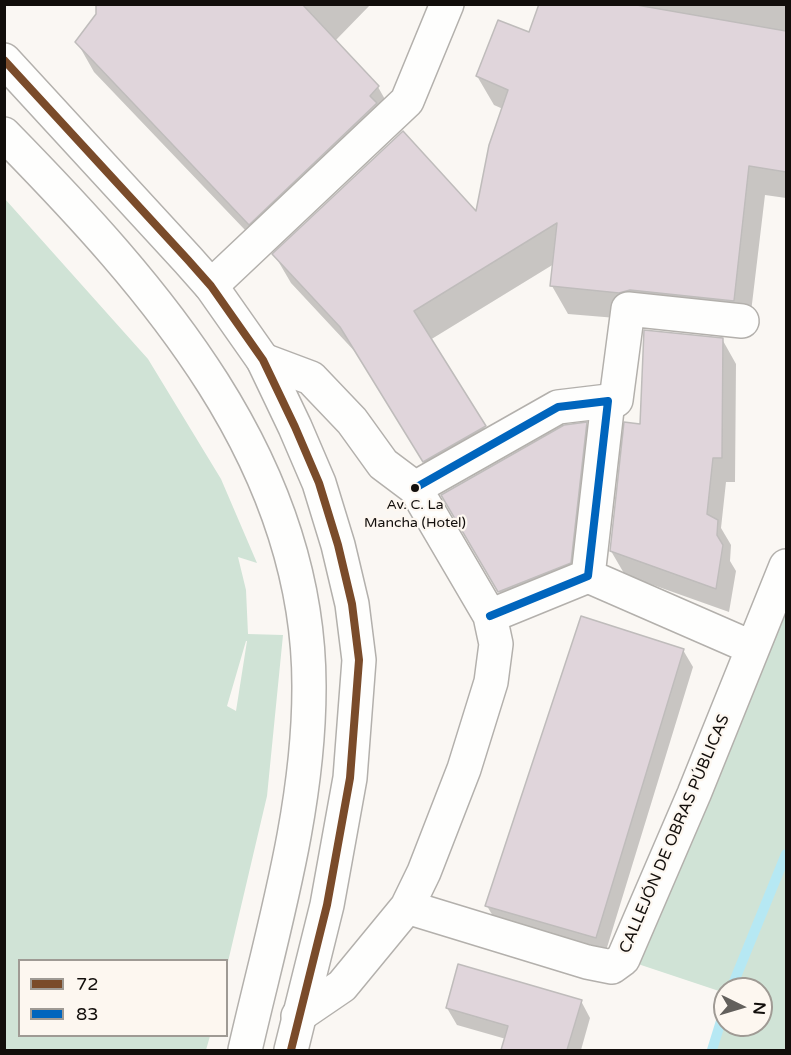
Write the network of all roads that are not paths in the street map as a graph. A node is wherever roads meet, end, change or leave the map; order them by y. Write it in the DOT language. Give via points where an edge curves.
graph roads {
  1 [pos="447,4"];
  2 [pos="4,60"];
  3 [pos="4,134"];
  4 [pos="211,286"];
  5 [pos="742,321"];
  6 [pos="263,360"];
  7 [pos="608,401"];
  8 [pos="415,488"];
  9 [pos="786,566"];
  10 [pos="588,576"];
  11 [pos="490,616"];
  12 [pos="753,648"];
  13 [pos="407,907"];
  14 [pos="298,1016"];
  15 [pos="245,1050"];
  16 [pos="291,1050"];
  1 -- 4 [label="street" via="407,101"];
  2 -- 4 [label="street"];
  3 -- 15 [label="street" via="160,306 212,377 249,441 283,529 302,605 310,687 304,767 291,849"];
  4 -- 6 [label="street"];
  5 -- 7 [label="street" via="628,309 616,400"];
  6 -- 8 [label="street" via="311,378 352,421 383,464"];
  6 -- 14 [label="street" via="325,504 352,604 359,660 350,778 340,845"];
  7 -- 8 [label="street" via="558,407"];
  7 -- 10 [label="street"];
  8 -- 11 [label="street"];
  9 -- 12 [label="street, CALLEJÓN DE OBRAS PÚBLICAS"];
  10 -- 11 [label="street"];
  10 -- 12 [label="street"];
  11 -- 13 [label="street" via="496,644 491,682 464,769"];
  12 -- 13 [label="street, CALLEJÓN DE OBRAS PÚBLICAS" via="623,959 612,968"];
  13 -- 14 [label="street" via="342,986"];
  14 -- 16 [label="street"];
}
